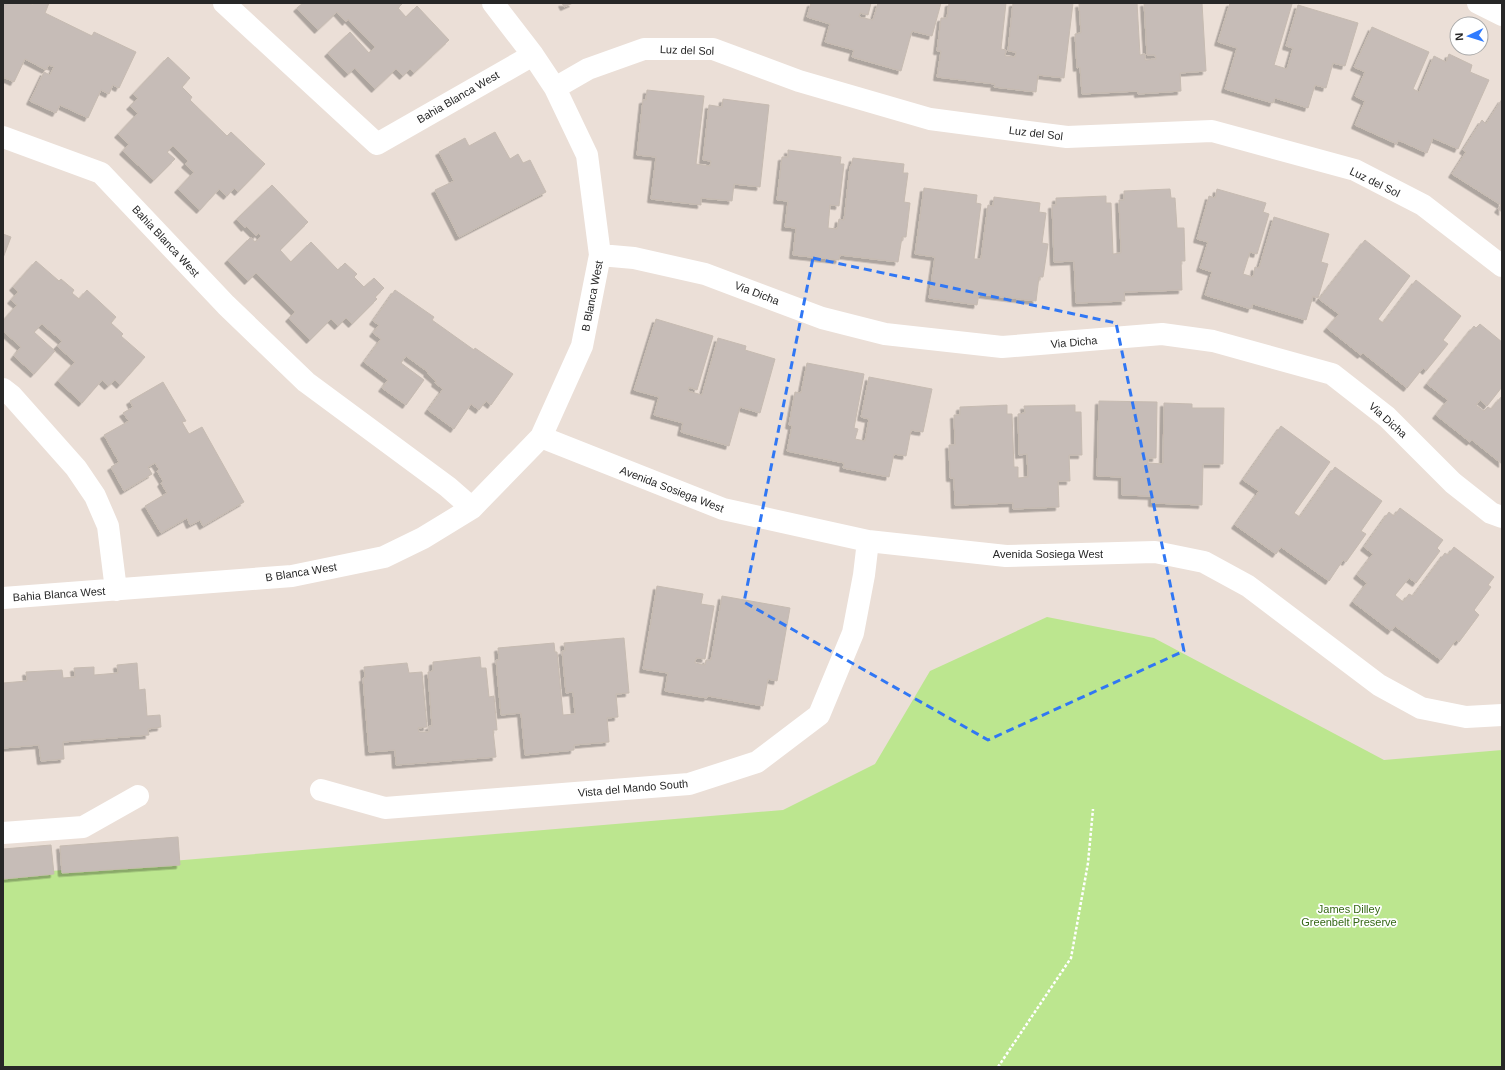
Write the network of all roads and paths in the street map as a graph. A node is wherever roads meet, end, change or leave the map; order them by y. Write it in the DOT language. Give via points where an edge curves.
graph roads {
  1 [pos="224,3"];
  2 [pos="493,3"];
  3 [pos="1478,3"];
  4 [pos="1502,15"];
  5 [pos="533,55"];
  6 [pos="555,88"];
  7 [pos="3,137"];
  8 [pos="600,255"];
  9 [pos="1502,266"];
  10 [pos="3,389"];
  11 [pos="541,437"];
  12 [pos="472,508"];
  13 [pos="1502,517"];
  14 [pos="868,542"];
  15 [pos="116,590"];
  16 [pos="3,598"];
  17 [pos="1502,715"];
  18 [pos="321,790"];
  19 [pos="138,796"];
  20 [pos="1093,809"];
  21 [pos="3,833"];
  22 [pos="998,1067"];
  1 -- 5 [label="street, Bahia Blanca West" via="377,144"];
  2 -- 5 [label="street, B Blanca West"];
  3 -- 4 [label="street"];
  5 -- 6 [label="street, B Blanca West"];
  6 -- 8 [label="street, B Blanca West" via="587,155"];
  6 -- 9 [label="street, Luz del Sol" via="588,69 644,49 713,49 799,81 930,119 1067,137 1212,131 1355,170 1423,205"];
  7 -- 12 [label="street, Bahia Blanca West" via="101,173 226,305 306,382 448,487"];
  8 -- 11 [label="street, B Blanca West" via="582,346"];
  8 -- 13 [label="street, Via Dicha" via="634,258 705,274 822,318 885,334 1002,348 1162,334 1213,341 1332,374 1387,417 1453,483 1491,513"];
  10 -- 15 [label="street, Bahia Blanca West" via="76,468 95,496 108,526"];
  11 -- 12 [label="street, B Blanca West"];
  11 -- 14 [label="street, Avenida Sosiega West" via="723,509"];
  12 -- 15 [label="street, B Blanca West" via="423,538 384,557 292,576"];
  14 -- 17 [label="street, Avenida Sosiega West" via="1006,556 1155,552 1204,562 1248,586 1379,685 1422,708 1466,717"];
  14 -- 18 [label="street, Vista del Mando South" via="853,633 819,715 758,762 689,784 385,808"];
  15 -- 16 [label="street, Bahia Blanca West"];
  19 -- 21 [label="street" via="83,827"];
  20 -- 22 [label="path" via="1088,863 1071,958"];
}
